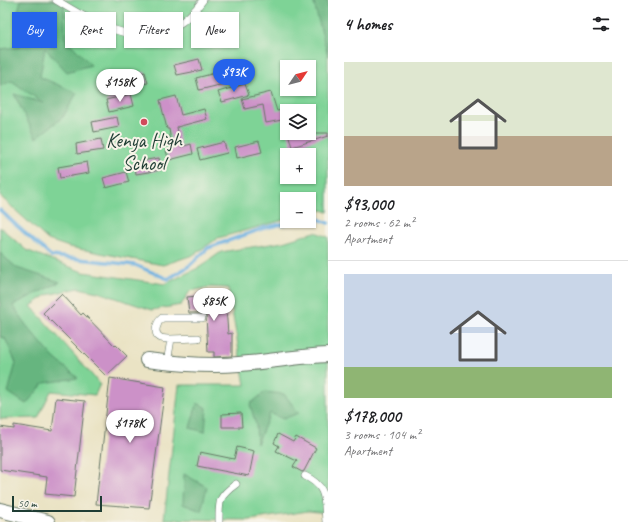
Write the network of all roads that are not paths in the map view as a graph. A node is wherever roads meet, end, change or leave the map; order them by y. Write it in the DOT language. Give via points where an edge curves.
graph roads {
  1 [pos="56,0"];
  2 [pos="203,0"];
  3 [pos="202,318"];
  4 [pos="198,338"];
  5 [pos="171,339"];
  6 [pos="328,355"];
  7 [pos="147,360"];
  8 [pos="167,363"];
  9 [pos="305,476"];
  10 [pos="236,484"];
  11 [pos="0,510"];
  12 [pos="48,522"];
  13 [pos="219,522"];
  14 [pos="326,522"];
  1 -- 2 [label="lane" via="107,28 135,36 156,35 173,28"];
  3 -- 5 [label="lane" via="162,318 157,323 156,332 162,339"];
  4 -- 5 [label="lane"];
  5 -- 8 [label="lane"];
  6 -- 8 [label="street" via="239,364"];
  7 -- 8 [label="street"];
  9 -- 14 [label="lane" via="321,488"];
  10 -- 13 [label="lane" via="222,496 219,503"];
  11 -- 12 [label="street"];
}
